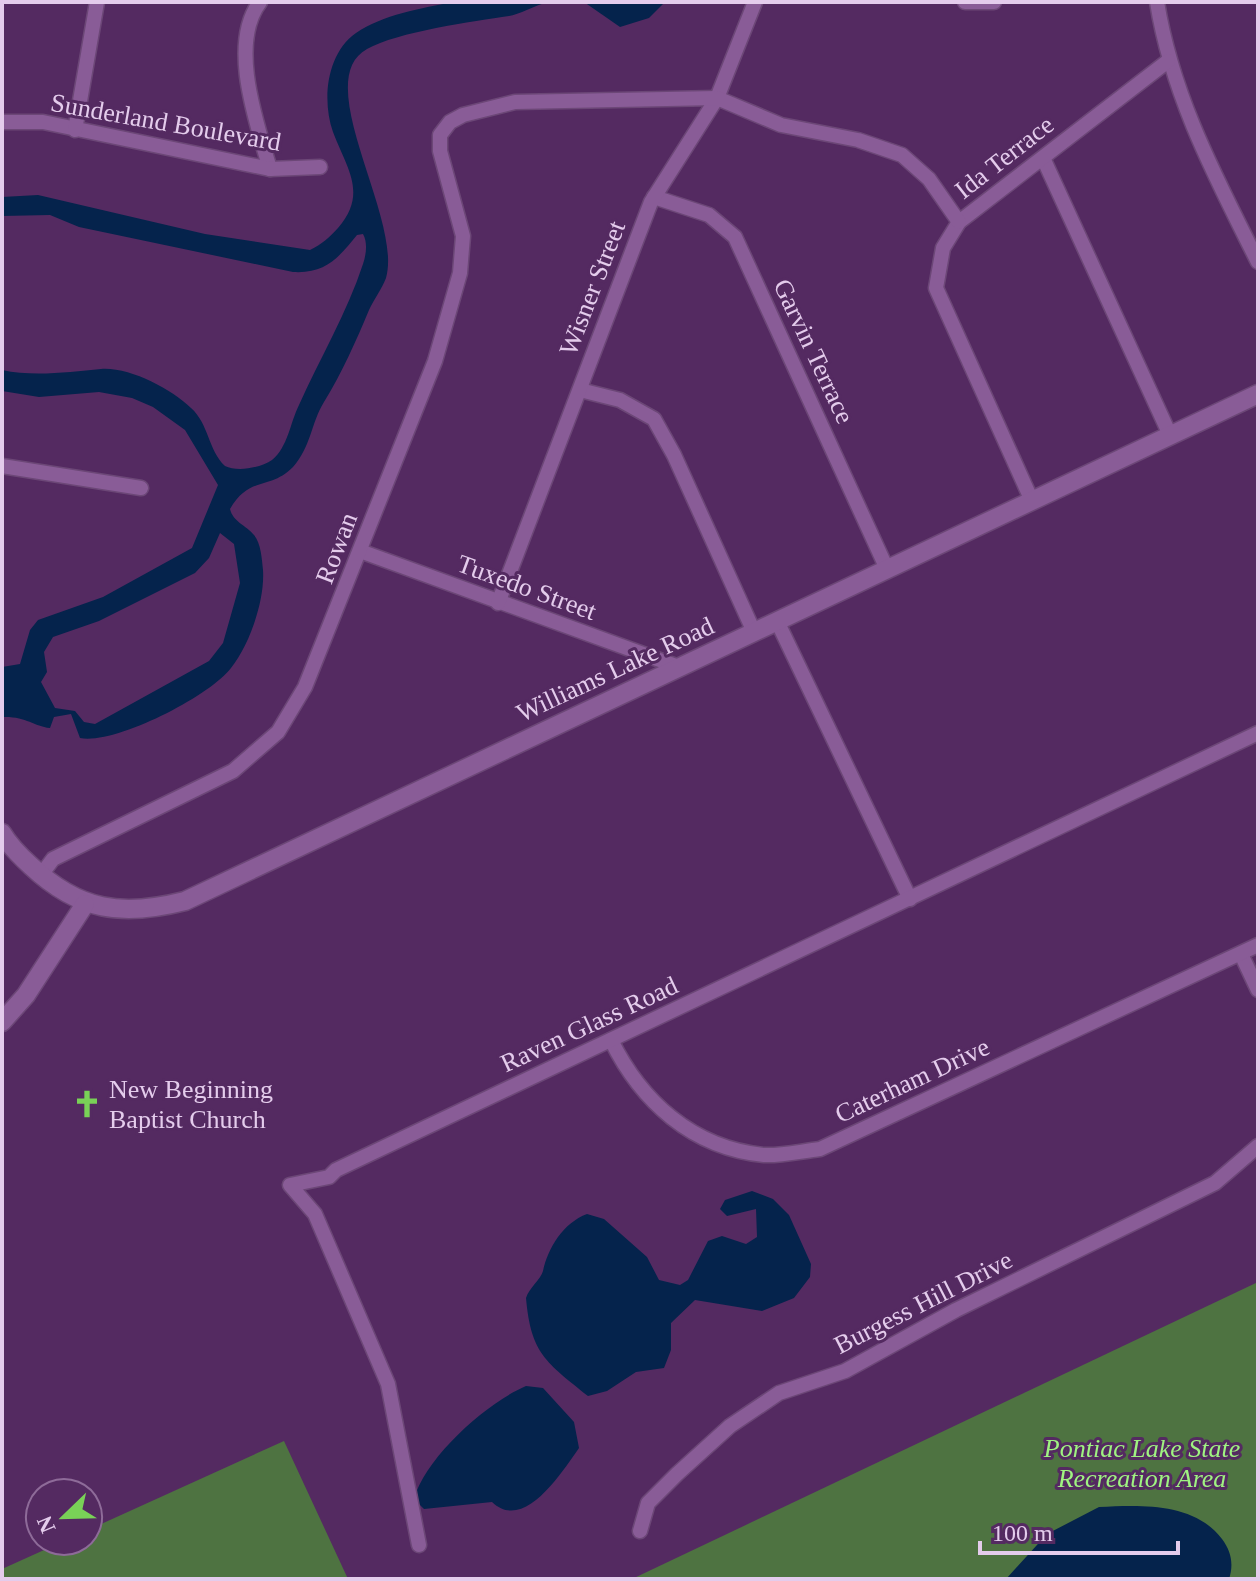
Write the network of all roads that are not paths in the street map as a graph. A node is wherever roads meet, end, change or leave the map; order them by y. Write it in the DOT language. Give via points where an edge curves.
graph roads {
  1 [pos="97,2"];
  2 [pos="260,2"];
  3 [pos="755,2"];
  4 [pos="965,2"];
  5 [pos="994,2"];
  6 [pos="1157,2"];
  7 [pos="1168,61"];
  8 [pos="717,98"];
  9 [pos="2,122"];
  10 [pos="75,130"];
  11 [pos="1043,158"];
  12 [pos="320,167"];
  13 [pos="270,169"];
  14 [pos="654,197"];
  15 [pos="959,222"];
  16 [pos="1258,262"];
  17 [pos="580,390"];
  18 [pos="1258,394"];
  19 [pos="1170,435"];
  20 [pos="2,466"];
  21 [pos="141,488"];
  22 [pos="1032,501"];
  23 [pos="360,551"];
  24 [pos="887,569"];
  25 [pos="498,603"];
  26 [pos="777,621"];
  27 [pos="754,632"];
  28 [pos="679,667"];
  29 [pos="1258,733"];
  30 [pos="2,833"];
  31 [pos="41,875"];
  32 [pos="910,899"];
  33 [pos="85,904"];
  34 [pos="1258,945"];
  35 [pos="1241,954"];
  36 [pos="1258,990"];
  37 [pos="2,1022"];
  38 [pos="611,1040"];
  39 [pos="1258,1146"];
  40 [pos="640,1531"];
  41 [pos="419,1545"];
  1 -- 10 [label="street"];
  2 -- 13 [label="street" via="249,30 246,73"];
  3 -- 8 [label="street, Wisner Street"];
  4 -- 5 [label="street"];
  6 -- 7 [label="street"];
  7 -- 11 [label="street, Ida Terrace"];
  7 -- 16 [label="street" via="1207,160"];
  8 -- 14 [label="street, Wisner Street"];
  8 -- 15 [label="street" via="781,125 902,155 929,179"];
  8 -- 23 [label="street, Rowan" via="515,102 450,122 440,135 440,151 463,236 460,273 435,361"];
  9 -- 10 [label="street, Sunderland Boulevard" via="43,122"];
  10 -- 13 [label="street, Sunderland Boulevard"];
  11 -- 15 [label="street, Ida Terrace"];
  11 -- 19 [label="street"];
  12 -- 13 [label="street, Sunderland Boulevard"];
  14 -- 17 [label="street, Wisner Street"];
  14 -- 24 [label="street, Garvin Terrace" via="709,215 735,237"];
  15 -- 22 [label="street, Ida Terrace" via="943,248 936,288"];
  17 -- 25 [label="street, Wisner Street"];
  17 -- 27 [label="street" via="620,400 654,419"];
  18 -- 19 [label="main road, Williams Lake Road"];
  19 -- 22 [label="main road, Williams Lake Road"];
  20 -- 21 [label="street"];
  22 -- 24 [label="main road, Williams Lake Road"];
  23 -- 25 [label="street, Tuxedo Street"];
  23 -- 31 [label="street, Rowan" via="305,687 278,732 233,771 53,859"];
  24 -- 26 [label="main road, Williams Lake Road"];
  25 -- 28 [label="street, Tuxedo Street"];
  26 -- 27 [label="main road, Williams Lake Road"];
  26 -- 32 [label="street"];
  27 -- 28 [label="main road, Williams Lake Road"];
  28 -- 33 [label="main road, Williams Lake Road" via="202,895 136,909"];
  29 -- 32 [label="street, Raven Glass Road"];
  30 -- 31 [label="main road, Williams Lake Road"];
  31 -- 33 [label="main road, Williams Lake Road"];
  32 -- 38 [label="street, Raven Glass Road"];
  33 -- 37 [label="main road" via="26,995"];
  34 -- 35 [label="street, Caterham Drive"];
  35 -- 36 [label="street"];
  35 -- 38 [label="street, Caterham Drive" via="820,1149 764,1155 710,1142 665,1115 636,1086"];
  38 -- 41 [label="street, Raven Glass Road" via="329,1177 290,1185 315,1214 388,1384"];
  39 -- 40 [label="street, Burgess Hill Drive" via="1215,1183 956,1310 845,1371 779,1393 730,1426 677,1474 648,1503"];
}
